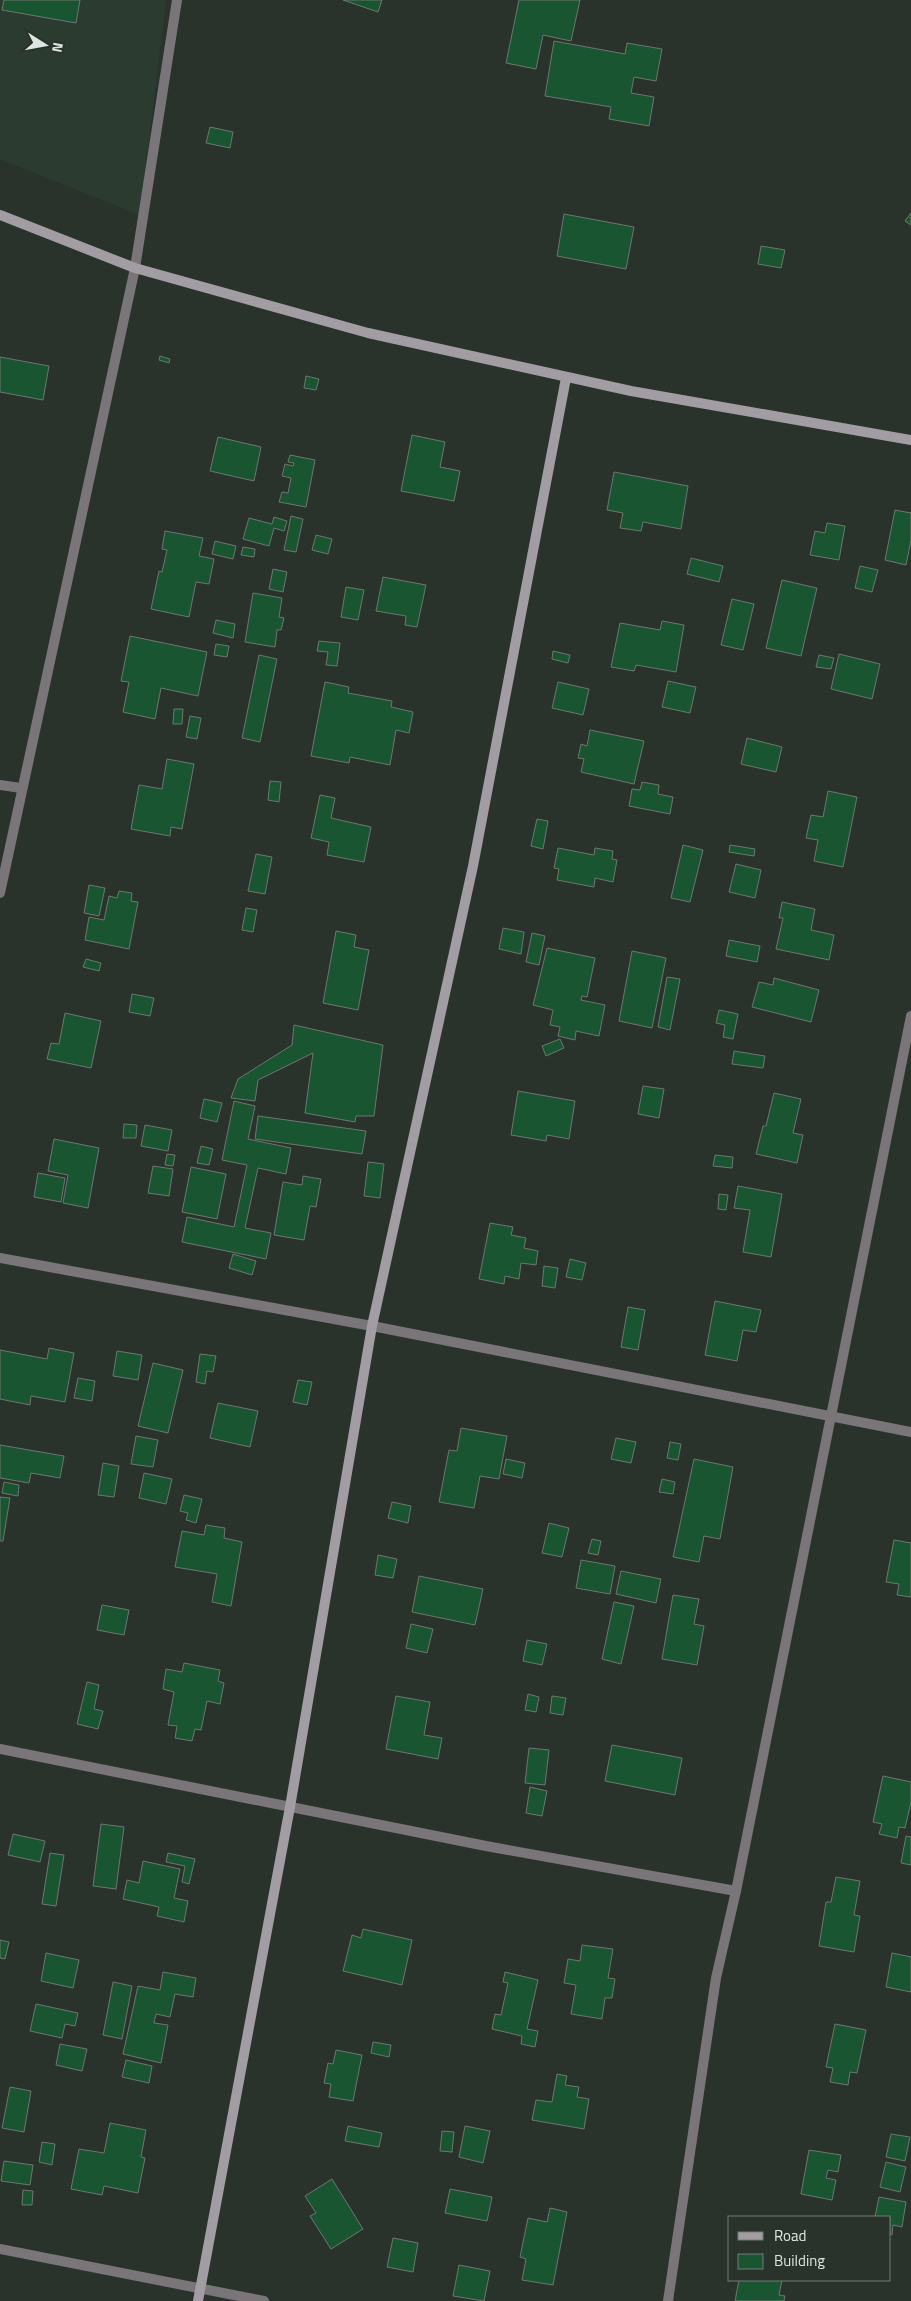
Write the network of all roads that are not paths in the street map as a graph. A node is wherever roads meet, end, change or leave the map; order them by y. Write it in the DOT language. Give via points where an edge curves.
graph roads {
  1 [pos="177,0"];
  2 [pos="0,215"];
  3 [pos="135,268"];
  4 [pos="566,378"];
  5 [pos="911,440"];
  6 [pos="0,785"];
  7 [pos="21,788"];
  8 [pos="0,893"];
  9 [pos="911,1016"];
  10 [pos="0,1258"];
  11 [pos="372,1326"];
  12 [pos="831,1416"];
  13 [pos="911,1432"];
  14 [pos="0,1749"];
  15 [pos="290,1806"];
  16 [pos="736,1891"];
  17 [pos="0,2249"];
  18 [pos="200,2288"];
  19 [pos="198,2301"];
  20 [pos="264,2301"];
  21 [pos="668,2301"];
  1 -- 3 [label="street"];
  2 -- 3 [label="street"];
  3 -- 4 [label="street" via="368,333"];
  3 -- 7 [label="street"];
  4 -- 5 [label="street"];
  4 -- 11 [label="street" via="472,866"];
  6 -- 7 [label="street"];
  7 -- 8 [label="street"];
  9 -- 12 [label="street"];
  10 -- 11 [label="street"];
  11 -- 12 [label="street"];
  11 -- 15 [label="street"];
  12 -- 13 [label="street"];
  12 -- 16 [label="street"];
  14 -- 15 [label="street"];
  15 -- 16 [label="street" via="486,1846"];
  15 -- 18 [label="street"];
  16 -- 21 [label="street" via="716,1978"];
  17 -- 18 [label="street"];
  18 -- 19 [label="street"];
  18 -- 20 [label="street"];
}
